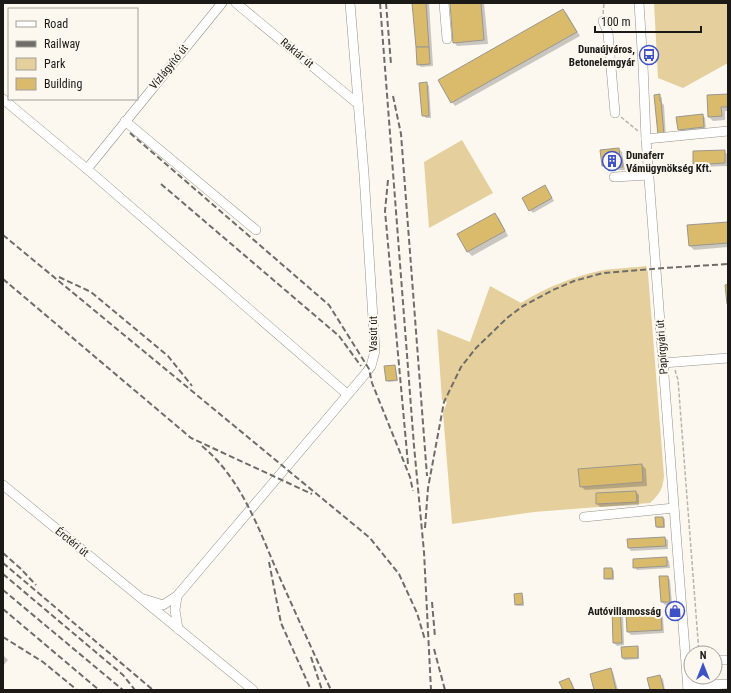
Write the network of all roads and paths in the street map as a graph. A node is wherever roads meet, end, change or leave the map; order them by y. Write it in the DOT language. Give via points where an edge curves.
graph roads {
  1 [pos="222,3"];
  2 [pos="236,3"];
  3 [pos="350,3"];
  4 [pos="444,3"];
  5 [pos="604,3"];
  6 [pos="638,3"];
  7 [pos="603,21"];
  8 [pos="447,39"];
  9 [pos="3,99"];
  10 [pos="358,104"];
  11 [pos="615,113"];
  12 [pos="125,121"];
  13 [pos="728,132"];
  14 [pos="643,136"];
  15 [pos="87,169"];
  16 [pos="649,175"];
  17 [pos="614,177"];
  18 [pos="256,230"];
  19 [pos="728,358"];
  20 [pos="673,362"];
  21 [pos="663,363"];
  22 [pos="348,394"];
  23 [pos="3,485"];
  24 [pos="674,508"];
  25 [pos="584,517"];
  26 [pos="177,596"];
  27 [pos="141,599"];
  28 [pos="178,629"];
  29 [pos="687,645"];
  30 [pos="698,645"];
  31 [pos="728,684"];
  32 [pos="688,688"];
  33 [pos="252,690"];
  1 -- 12 [label="street, Vízlágyító út"];
  2 -- 10 [label="street, Raktár út"];
  3 -- 10 [label="street, Vasút út"];
  4 -- 8 [label="street"];
  5 -- 7 [label="path"];
  6 -- 14 [label="street, Papírgyári út" via="643,65"];
  7 -- 11 [label="street" via="608,33"];
  9 -- 15 [label="street"];
  10 -- 22 [label="street, Vasút út" via="375,351 371,366"];
  11 -- 14 [label="path"];
  12 -- 15 [label="street, Vízlágyító út"];
  12 -- 18 [label="street"];
  13 -- 14 [label="street"];
  14 -- 16 [label="street, Papírgyári út"];
  15 -- 22 [label="street"];
  16 -- 17 [label="street"];
  16 -- 21 [label="street, Papírgyári út"];
  19 -- 20 [label="street"];
  20 -- 21 [label="street"];
  20 -- 30 [label="path" via="678,380"];
  21 -- 24 [label="street, Papírgyári út"];
  22 -- 26 [label="street, Vasút út"];
  23 -- 27 [label="street, Érctéri út"];
  24 -- 25 [label="street"];
  24 -- 29 [label="street, Papírgyári út"];
  26 -- 27 [label="street, Vasút út" via="164,604"];
  26 -- 28 [label="street" via="175,610"];
  27 -- 28 [label="street, Érctéri út"];
  28 -- 33 [label="street, Érctéri út"];
  31 -- 32 [label="street"];
}
